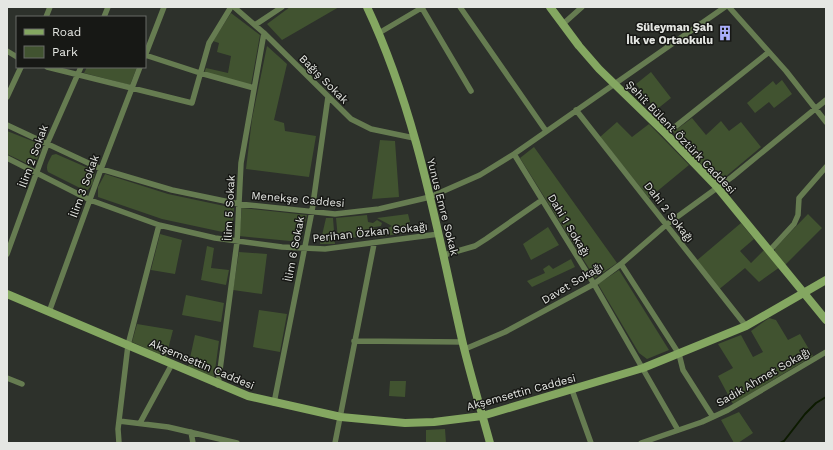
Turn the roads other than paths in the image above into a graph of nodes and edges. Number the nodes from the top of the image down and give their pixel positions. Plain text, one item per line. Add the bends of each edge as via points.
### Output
1 (164, 7) edge
2 (231, 7) edge
3 (234, 7) edge
4 (282, 7) edge
5 (367, 7) edge
6 (460, 7) edge
7 (550, 7) edge
8 (582, 7) edge
9 (725, 7) edge
10 (729, 7) edge
11 (422, 8) edge
12 (563, 24) junction
13 (255, 25) junction
14 (264, 33) junction
15 (379, 33) junction
16 (7, 51) edge
17 (146, 52) edge
18 (770, 52) junction
19 (146, 55) edge
20 (16, 56) edge
21 (22, 68) edge
22 (51, 68) edge
23 (81, 68) edge
24 (140, 68) edge
25 (200, 73) junction
26 (78, 75) junction
27 (615, 85) junction
28 (254, 88) junction
29 (132, 89) junction
30 (471, 91) dead end
31 (7, 97) edge
32 (328, 97) junction
33 (826, 100) edge
34 (817, 109) junction
35 (576, 110) junction
36 (826, 122) edge
37 (7, 125) edge
38 (546, 131) junction
39 (666, 134) junction
40 (414, 138) junction
41 (47, 144) junction
42 (514, 154) junction
43 (7, 158) edge
44 (826, 166) edge
45 (101, 169) junction
46 (37, 174) junction
47 (717, 187) junction
48 (430, 197) junction
49 (90, 200) junction
50 (542, 200) junction
51 (238, 204) junction
52 (312, 211) junction
53 (159, 225) junction
54 (666, 225) junction
55 (439, 234) junction
56 (238, 242) junction
57 (374, 244) junction
58 (304, 249) junction
59 (770, 250) junction
60 (7, 254) edge
61 (444, 255) junction
62 (621, 264) junction
63 (826, 280) edge
64 (594, 284) junction
65 (805, 293) junction
66 (7, 294) edge
67 (49, 312) junction
68 (826, 320) edge
69 (746, 326) junction
70 (354, 341) junction
71 (128, 345) junction
72 (464, 345) junction
73 (826, 352) edge
74 (679, 354) junction
75 (172, 364) junction
76 (643, 368) junction
77 (7, 378) edge
78 (22, 384) dead end
79 (218, 385) junction
80 (572, 390) junction
81 (274, 403) junction
82 (482, 416) junction
83 (340, 417) junction
84 (713, 417) junction
85 (118, 421) junction
86 (140, 423) junction
87 (678, 430) junction
88 (191, 432) junction
89 (119, 443) edge
90 (193, 443) edge
91 (237, 443) edge
92 (335, 443) edge
93 (490, 443) edge
94 (591, 443) edge
95 (641, 443) edge

1 - 17 street
2 - 25 street via 209,43
3 - 13 street, Bağış Sokak
4 - 13 street
5 - 15 street, Yunus Emre Sokak
6 - 38 street
7 - 12 street, Şehit Bülent Öztürk Caddesi
8 - 12 street
9 - 27 street, Menekşe Caddesi
10 - 18 street
11 - 15 street
11 - 30 street
12 - 27 street, Şehit Bülent Öztürk Caddesi via 587,56
13 - 14 street, Bağış Sokak
14 - 28 street, İlim 5 Sokak
14 - 32 street, Bağış Sokak
15 - 40 street, Yunus Emre Sokak
16 - 20 street
18 - 34 street
18 - 39 street
19 - 25 street
21 - 31 street
22 - 26 street
23 - 26 street, İlim 2 Sokak
24 - 29 street, İlim 3 Sokak
25 - 28 street
25 - 29 street via 192,103
26 - 29 street
26 - 41 street, İlim 2 Sokak
27 - 35 street, Menekşe Caddesi
27 - 39 street, Şehit Bülent Öztürk Caddesi
28 - 51 street, İlim 5 Sokak via 241,163
29 - 45 street, İlim 3 Sokak
32 - 40 street, Bağış Sokak via 361,126
32 - 52 street, İlim 6 Sokak
33 - 34 street, Davet Sokağı
34 - 36 street
34 - 47 street, Davet Sokağı via 732,178
35 - 38 street, Menekşe Caddesi
35 - 54 street, Dahi 2 Sokağı
37 - 41 street, Menekşe Caddesi
38 - 42 street, Menekşe Caddesi
39 - 47 street, Şehit Bülent Öztürk Caddesi
40 - 48 street, Yunus Emre Sokak
41 - 45 street, Menekşe Caddesi
41 - 46 street, İlim 2 Sokak
42 - 48 street, Menekşe Caddesi via 475,177
42 - 50 street, Dahi 1 Sokağı
43 - 46 street, Perihan Özkan Sokağı
44 - 59 street via 799,198 798,215 794,224
45 - 49 street, İlim 3 Sokak
45 - 51 street, Menekşe Caddesi via 172,190
46 - 49 street, Perihan Özkan Sokağı
46 - 60 street, İlim 2 Sokak
47 - 54 street, Davet Sokağı
47 - 59 street, Şehit Bülent Öztürk Caddesi
48 - 52 street, Menekşe Caddesi via 360,212 334,214
48 - 55 street, Yunus Emre Sokak
49 - 53 street, Perihan Özkan Sokağı
49 - 67 street, İlim 3 Sokak
50 - 61 street via 486,239 469,248
50 - 64 street, Dahi 1 Sokağı
51 - 52 street, Menekşe Caddesi
51 - 56 street, İlim 5 Sokak
52 - 58 street, İlim 6 Sokak
53 - 56 street, Perihan Özkan Sokağı
53 - 71 street
54 - 62 street, Davet Sokağı
54 - 69 street, Dahi 2 Sokağı
55 - 57 street, Perihan Özkan Sokağı
55 - 61 street, Yunus Emre Sokak
56 - 58 street, Perihan Özkan Sokağı
56 - 79 street, İlim 5 Sokak
57 - 58 street, Perihan Özkan Sokağı
57 - 70 street
58 - 81 street, İlim 6 Sokak
59 - 65 street, Şehit Bülent Öztürk Caddesi
61 - 72 street, Yunus Emre Sokak
62 - 64 street, Davet Sokağı
62 - 74 street
63 - 65 street, Akşemsettin Caddesi
64 - 72 street, Davet Sokağı via 505,332
64 - 76 street, Dahi 1 Sokağı
65 - 68 street, Şehit Bülent Öztürk Caddesi
65 - 69 street, Akşemsettin Caddesi
66 - 67 street, Akşemsettin Caddesi
67 - 71 street, Akşemsettin Caddesi
69 - 74 street, Akşemsettin Caddesi
70 - 72 street
70 - 83 street
71 - 75 street, Akşemsettin Caddesi
71 - 85 street
72 - 82 street, Yunus Emre Sokak
73 - 84 street, Sadık Ahmet Sokağı
74 - 76 street, Akşemsettin Caddesi
74 - 84 street via 683,370
75 - 79 street, Akşemsettin Caddesi
75 - 86 street
76 - 80 street, Akşemsettin Caddesi
76 - 87 street, Dahi 1 Sokağı
77 - 78 street
79 - 81 street, Akşemsettin Caddesi
80 - 82 street, Akşemsettin Caddesi
80 - 94 street
81 - 83 street, Akşemsettin Caddesi
82 - 83 street, Akşemsettin Caddesi via 405,423
82 - 93 street, Yunus Emre Sokak
83 - 92 street
84 - 87 street, Sadık Ahmet Sokağı
85 - 86 street
85 - 89 street
86 - 88 street
87 - 95 street, Sadık Ahmet Sokağı
88 - 90 street
88 - 91 street

